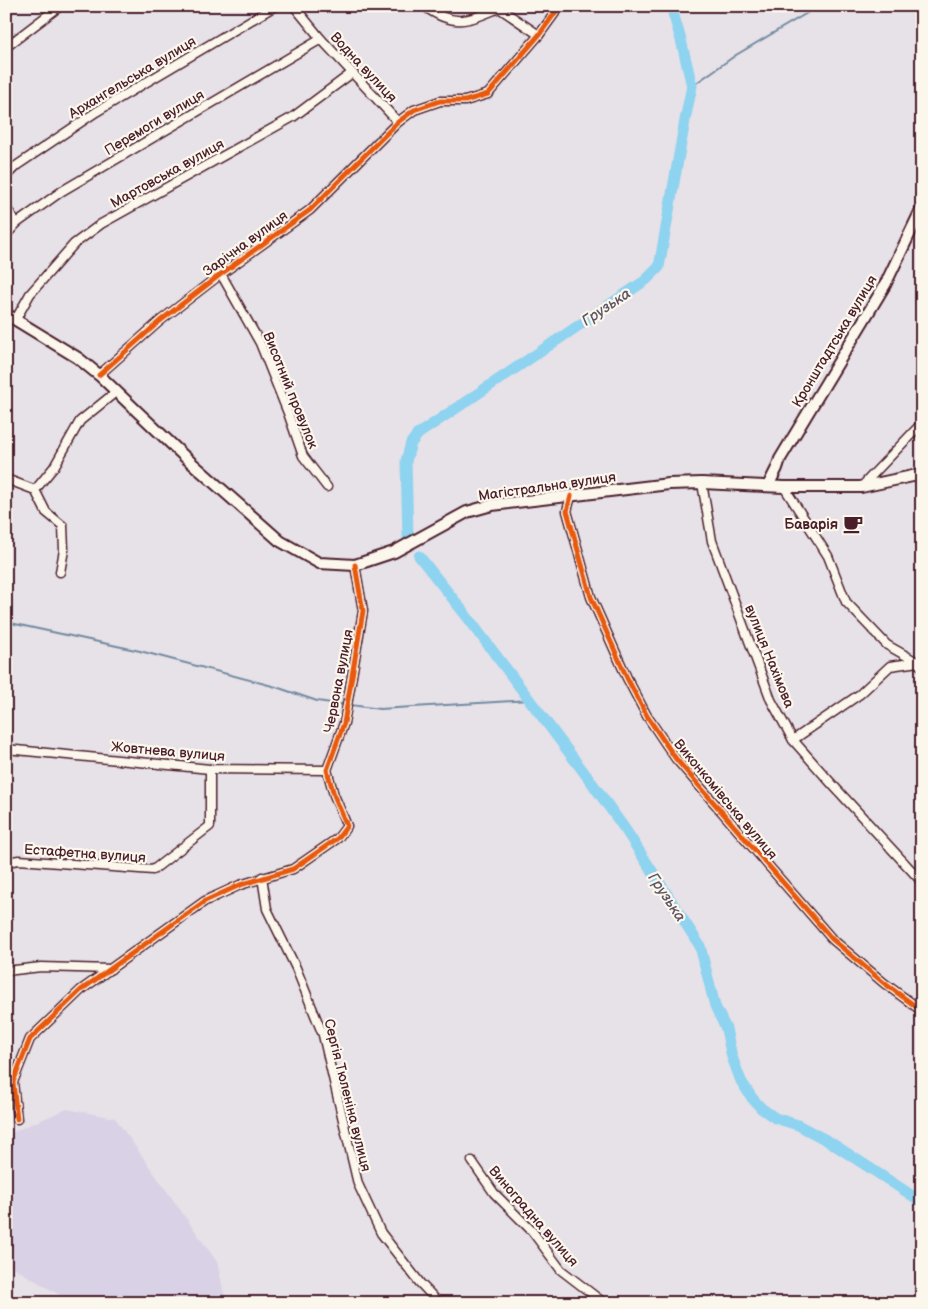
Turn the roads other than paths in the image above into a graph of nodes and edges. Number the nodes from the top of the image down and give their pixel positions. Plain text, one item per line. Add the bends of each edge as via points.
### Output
1 (60, 6) edge
2 (275, 6) edge
3 (294, 6) edge
4 (424, 6) edge
5 (560, 6) edge
6 (539, 35) junction
7 (321, 39) junction
8 (6, 47) edge
9 (352, 73) junction
10 (398, 122) junction
11 (6, 176) edge
12 (6, 208) edge
13 (922, 208) edge
14 (17, 223) junction
15 (6, 235) edge
16 (221, 274) junction
17 (6, 314) edge
18 (16, 320) junction
19 (99, 374) junction
20 (117, 391) junction
21 (922, 423) edge
22 (777, 468) junction
23 (922, 474) edge
24 (6, 479) edge
25 (702, 483) junction
26 (768, 486) junction
27 (327, 487) dead end
28 (784, 487) junction
29 (861, 487) junction
30 (34, 490) junction
31 (571, 496) junction
32 (355, 566) junction
33 (60, 572) dead end
34 (920, 663) edge
35 (793, 740) junction
36 (6, 749) edge
37 (210, 769) junction
38 (327, 770) junction
39 (6, 862) edge
40 (262, 877) junction
41 (922, 882) edge
42 (111, 969) junction
43 (6, 971) edge
44 (922, 1011) edge
45 (10, 1082) edge
46 (17, 1119) dead end
47 (472, 1161) dead end
48 (439, 1303) edge
49 (604, 1303) edge

1 - 8 street
2 - 11 street, Архангельська вулиця via 96,112
3 - 7 street, Водна вулиця
4 - 6 street via 445,18 462,21 499,8
5 - 6 street, Водна вулиця
6 - 10 street, Водна вулиця via 488,94 464,101 440,101 414,110
7 - 9 street, Водна вулиця
7 - 14 street, Перемоги вулиця via 62,191
9 - 10 street, Водна вулиця
9 - 18 street, Мартовська вулиця via 293,117 100,224 74,244 30,294
10 - 16 street, Зарічна вулиця via 310,210
12 - 14 street
13 - 22 main road, Кронштадтська вулиця via 885,285 787,446
14 - 15 street, Перемоги вулиця
16 - 19 street, Зарічна вулиця
16 - 27 street, Висотний провулок via 260,342 303,456
17 - 18 main road, Магістральна вулиця
18 - 19 main road, Магістральна вулиця
19 - 20 main road, Магістральна вулиця
20 - 30 street via 80,421 54,467
20 - 32 main road, Магістральна вулиця via 185,457 280,541 319,563
21 - 29 street
22 - 26 main road, Кронштадтська вулиця
22 - 28 main road
23 - 29 main road, Магістральна вулиця
24 - 30 street
25 - 26 main road, Магістральна вулиця
25 - 31 main road, Магістральна вулиця via 661,484
25 - 35 street, вулиця Нахімова via 712,540 771,700
26 - 28 main road, Магістральна вулиця
28 - 29 main road, Магістральна вулиця
28 - 34 street via 828,556 846,602 886,645
30 - 33 street via 46,512 63,526 64,550
31 - 32 main road, Магістральна вулиця via 492,505 467,512 394,552
31 - 44 street, Виконкомівська вулиця via 568,512 591,597 627,678 647,716 676,759 832,939
32 - 38 street, Червона вулиця via 363,611 344,723
34 - 35 street via 890,666 860,694
35 - 41 street, вулиця Нахімова
36 - 37 street, Жовтнева вулиця
37 - 38 street, Жовтнева вулиця
37 - 39 street, Естафетна вулиця via 210,826 153,870 19,860
38 - 40 street via 347,826 338,838 293,869
40 - 42 street via 205,901
40 - 48 street, Сергія Тюленіна вулиця via 268,909 323,1035 358,1184 381,1232
42 - 43 street via 41,967
42 - 45 street via 81,990 30,1040
45 - 46 street
47 - 49 street, Виноградна вулиця via 494,1193 532,1231 561,1270

